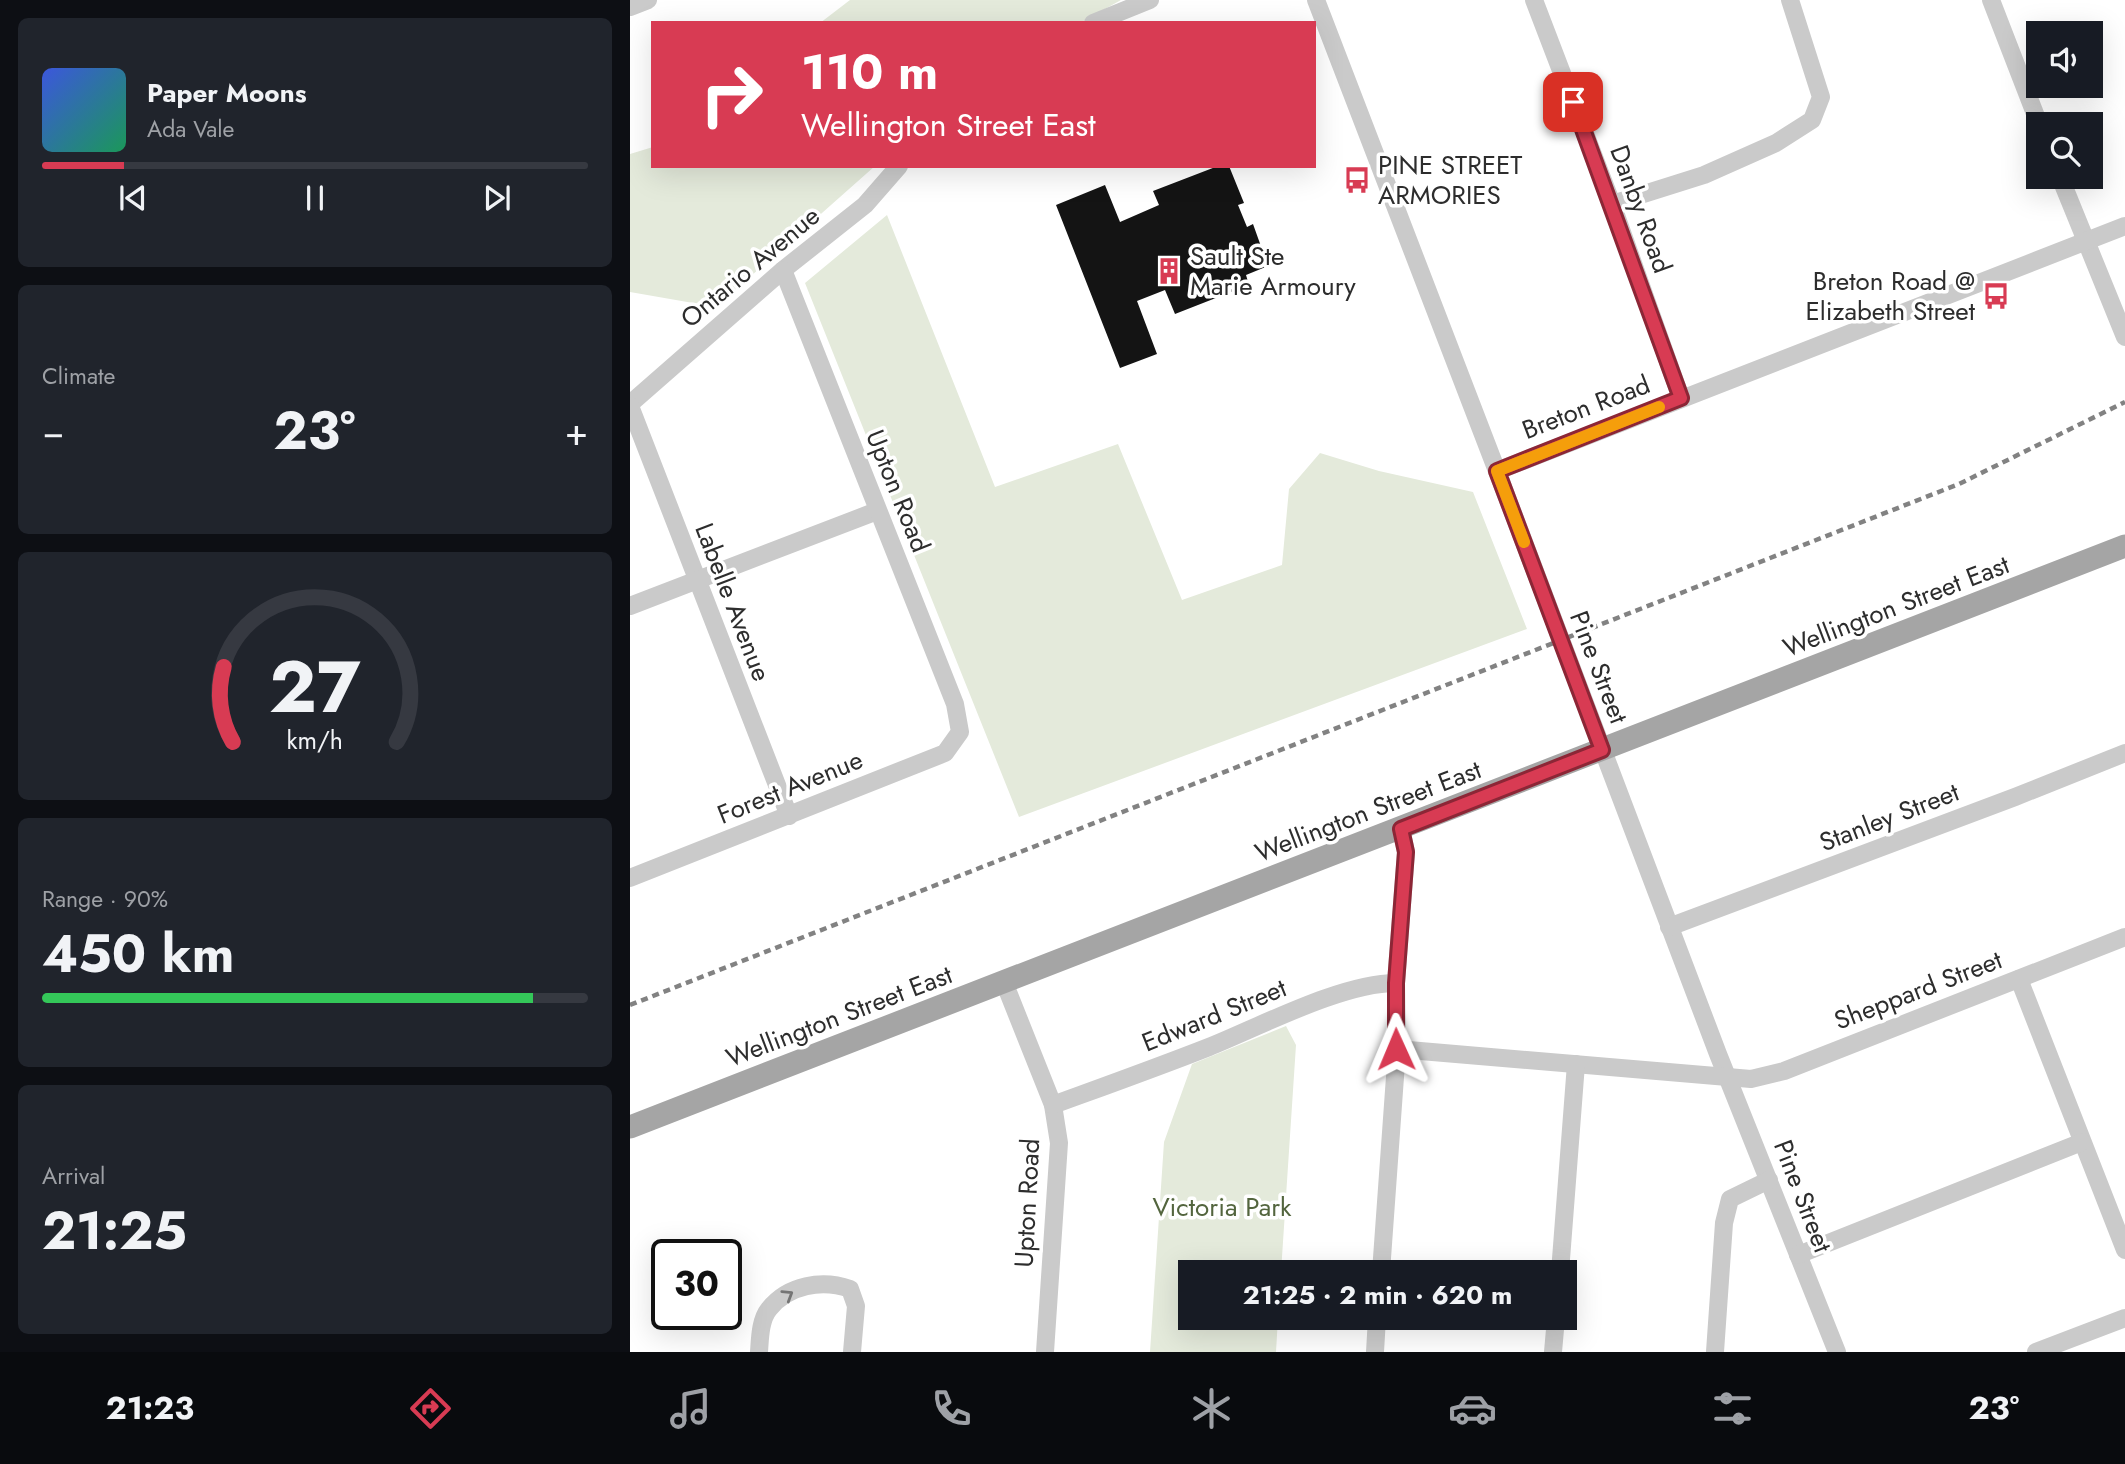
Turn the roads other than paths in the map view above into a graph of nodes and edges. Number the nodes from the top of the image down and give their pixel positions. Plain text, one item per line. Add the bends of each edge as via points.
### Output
1 (648, 0) edge
2 (1150, 0) edge
3 (1316, 0) edge
4 (1534, 0) edge
5 (1790, 0) edge
6 (1992, 0) edge
7 (630, 7) edge
8 (1098, 21) edge
9 (2034, 112) edge
10 (897, 168) edge
11 (2064, 189) edge
12 (1612, 204) junction
13 (2125, 226) edge
14 (2085, 244) junction
15 (783, 270) junction
16 (2125, 337) edge
17 (1681, 398) junction
18 (630, 405) edge
19 (1497, 471) junction
20 (877, 510) junction
21 (2125, 546) edge
22 (696, 579) junction
23 (630, 606) edge
24 (960, 732) joint
25 (1602, 750) junction
26 (2125, 753) edge
27 (789, 816) junction
28 (1401, 829) junction
29 (630, 878) edge
30 (1670, 926) junction
31 (2125, 937) edge
32 (2019, 979) junction
33 (1004, 982) junction
34 (1396, 983) junction
35 (1396, 1049) junction
36 (1576, 1063) junction
37 (1728, 1078) junction
38 (1054, 1105) junction
39 (630, 1127) edge
40 (2082, 1142) junction
41 (1769, 1180) junction
42 (2125, 1250) edge
43 (1798, 1255) junction
44 (1382, 1260) edge
45 (1561, 1260) edge
46 (2125, 1318) edge
47 (1376, 1330) edge
48 (1555, 1330) edge
49 (759, 1352) edge
50 (852, 1352) edge
51 (1045, 1352) edge
52 (1375, 1352) edge
53 (1553, 1352) edge
54 (1715, 1352) edge
55 (1837, 1352) edge
56 (2036, 1352) edge

1 - 7 street
2 - 8 street
3 - 19 street, Pine Street
4 - 12 street, Danby Road
5 - 12 street via 1821,97 1812,120 1776,143 1704,175
6 - 9 street
10 - 15 street, Ontario Avenue via 865,205
11 - 14 street
12 - 17 street, Danby Road
13 - 14 street, Breton Road
14 - 16 street
14 - 17 street, Breton Road
15 - 18 street, Ontario Avenue
15 - 20 street, Upton Road
17 - 19 street, Breton Road
18 - 22 street, Labelle Avenue
19 - 25 street, Pine Street
20 - 22 street
20 - 24 street, Upton Road via 955,704
21 - 25 main road, Wellington Street East
22 - 23 street
22 - 27 street, Labelle Avenue
24 - 27 street, Forest Avenue via 946,752
25 - 28 main road, Wellington Street East
25 - 30 street, Pine Street
26 - 30 street, Stanley Street
27 - 29 street, Forest Avenue
28 - 33 main road, Wellington Street East
28 - 34 street via 1406,852
30 - 37 street, Pine Street
31 - 32 street, Sheppard Street
32 - 37 street, Sheppard Street via 1784,1071 1751,1079
32 - 40 street
33 - 38 street, Upton Road
33 - 39 main road, Wellington Street East
34 - 35 street
34 - 38 street, Edward Street via 1376,983 1315,1003
35 - 36 street, Sheppard Street
35 - 44 street
36 - 37 street, Sheppard Street
36 - 45 street
37 - 41 street, Pine Street
38 - 51 street, Upton Road via 1059,1143
40 - 42 street
40 - 43 street
41 - 43 street, Pine Street
41 - 54 street via 1730,1199 1724,1223
43 - 55 street, Pine Street
46 - 56 street
47 - 52 street
48 - 53 street
49 -> 50 street via 768,1311 788,1293 835,1283 850,1289 856,1306

